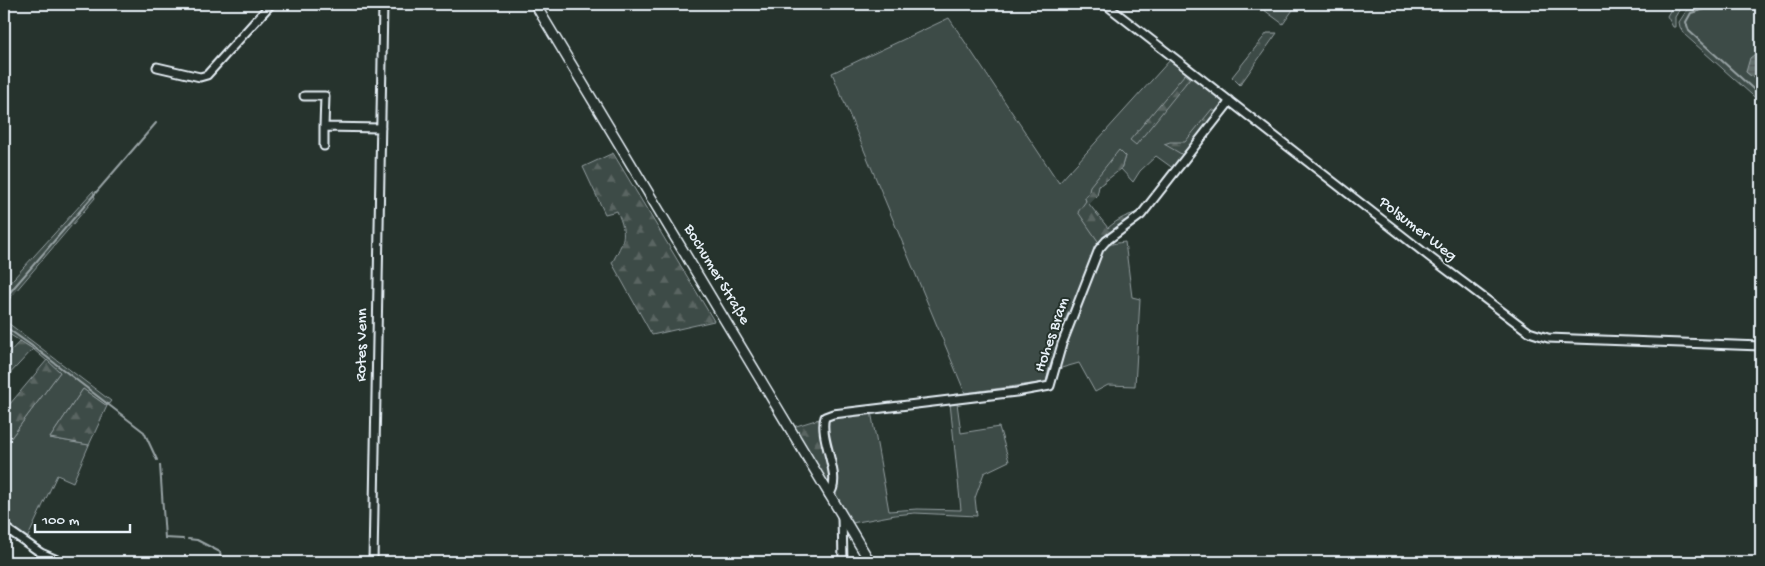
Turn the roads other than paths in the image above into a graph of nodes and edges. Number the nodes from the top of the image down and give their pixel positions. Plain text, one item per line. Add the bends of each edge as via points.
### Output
1 (270, 4) edge
2 (383, 4) edge
3 (535, 4) edge
4 (1105, 4) edge
5 (157, 67) dead end
6 (304, 96) dead end
7 (1229, 100) junction
8 (324, 127) junction
9 (381, 128) junction
10 (324, 146) dead end
11 (1761, 346) edge
12 (829, 494) junction
13 (842, 516) junction
14 (4, 527) edge
15 (44, 559) edge
16 (62, 562) edge
17 (373, 562) edge
18 (843, 562) edge
19 (870, 562) edge

1 - 5 street via 207,75 200,77
2 - 9 street, Rotes Venn
3 - 12 main road, Bochumer Straße
4 - 7 street, Polsumer Weg
6 - 8 street via 325,96
7 - 11 street, Polsumer Weg via 1528,332 1548,338
7 - 12 street, Hohes Bram via 1141,215 1106,240 1099,249 1062,344 1050,386 825,417 822,426 833,477
8 - 9 street
8 - 10 street
9 - 17 street, Rotes Venn
12 - 13 main road, Bochumer Straße
13 - 18 street
13 - 19 main road, Bochumer Straße
14 - 15 street
15 - 16 street

